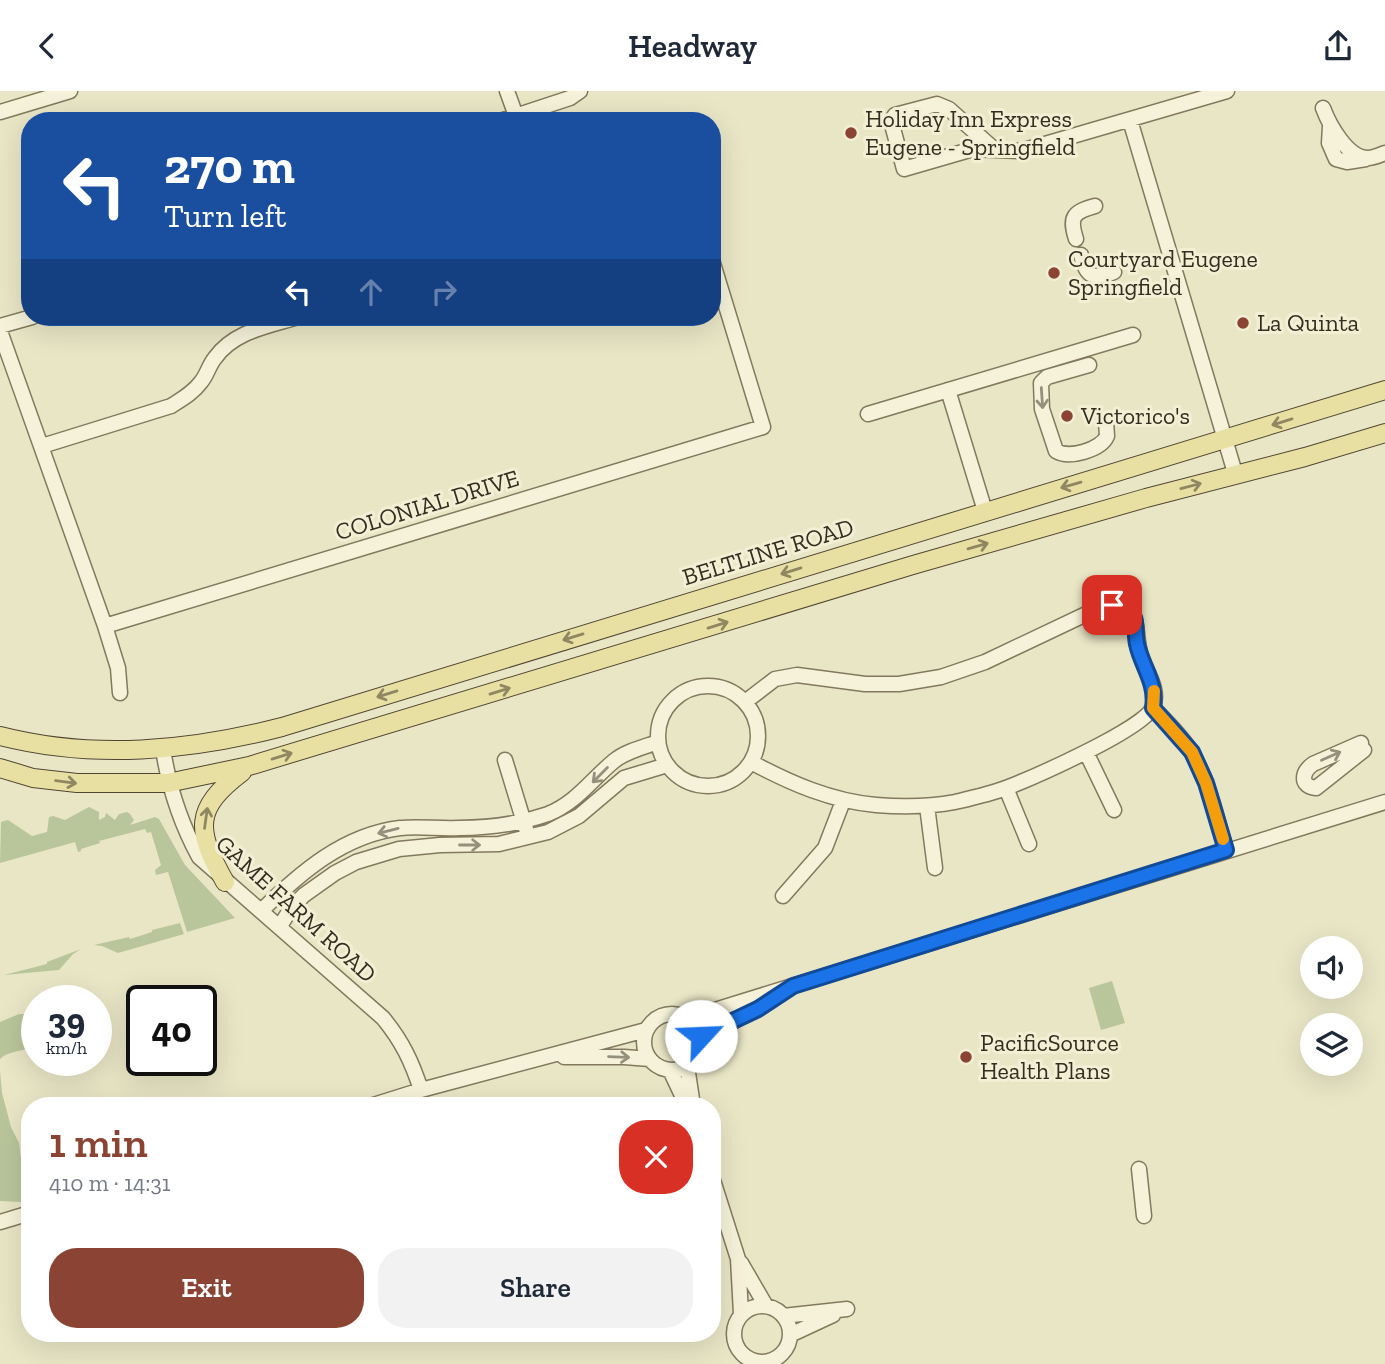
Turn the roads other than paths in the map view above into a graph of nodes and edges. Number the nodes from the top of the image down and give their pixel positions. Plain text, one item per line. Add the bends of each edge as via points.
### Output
1 (70, 91) edge
2 (507, 91) edge
3 (580, 91) edge
4 (1227, 91) edge
5 (1323, 108) dead end
6 (0, 112) edge
7 (515, 112) edge
8 (528, 112) edge
9 (1130, 120) junction
10 (995, 150) junction
11 (1385, 153) edge
12 (1095, 206) dead end
13 (1076, 239) dead end
14 (1081, 255) dead end
15 (1114, 272) dead end
16 (721, 289) edge
17 (21, 321) edge
18 (268, 326) edge
19 (0, 329) edge
20 (1133, 335) dead end
21 (1089, 365) dead end
22 (948, 390) junction
23 (1385, 390) edge
24 (868, 414) dead end
25 (1106, 422) dead end
26 (1385, 433) edge
27 (1224, 440) junction
28 (42, 446) junction
29 (1235, 473) junction
30 (985, 510) junction
31 (105, 626) junction
32 (120, 693) dead end
33 (746, 702) junction
34 (1153, 708) junction
35 (0, 736) edge
36 (658, 742) junction
37 (163, 750) junction
38 (1086, 751) junction
39 (505, 760) dead end
40 (751, 762) junction
41 (667, 765) junction
42 (250, 766) junction
43 (0, 768) edge
44 (168, 783) junction
45 (1006, 788) junction
46 (843, 801) junction
47 (1385, 802) edge
48 (927, 806) junction
49 (1114, 810) dead end
50 (524, 820) junction
51 (528, 837) junction
52 (1029, 844) dead end
53 (1226, 850) junction
54 (936, 868) dead end
55 (225, 882) junction
56 (783, 896) dead end
57 (261, 911) junction
58 (280, 926) junction
59 (793, 986) junction
60 (689, 1018) junction
61 (646, 1030) junction
62 (701, 1036) junction
63 (538, 1058) junction
64 (650, 1059) junction
65 (687, 1066) junction
66 (670, 1070) junction
67 (421, 1090) junction
68 (399, 1097) edge
69 (683, 1097) edge
70 (692, 1097) edge
71 (1139, 1169) dead end
72 (721, 1205) edge
73 (21, 1216) edge
74 (1144, 1216) dead end
75 (0, 1222) edge
76 (738, 1259) junction
77 (766, 1306) junction
78 (741, 1314) junction
79 (783, 1316) junction
80 (790, 1335) junction
81 (779, 1360) edge
82 (761, 1363) edge

1 - 6 street
2 - 7 street
3 - 8 street
4 - 9 street
5 - 11 street via 1330,126 1354,154 1369,158
9 - 10 street via 1021,151
9 - 27 street
10 - 10 street via 973,149 904,169 891,121 895,115 937,104 949,109
12 - 13 street via 1074,217
14 - 15 street via 1092,275
16 - 31 street, COLONIAL DRIVE via 763,427
17 - 19 street
18 - 28 street via 231,342 215,357 202,382 171,406
19 - 28 street
20 - 22 street
21 -> 25 street via 1047,377 1041,383 1042,409 1056,451 1068,455 1100,445 1107,436
22 - 24 street
22 - 30 street
23 -> 27 main road, BELTLINE ROAD
26 - 29 main road
27 - 29 street
27 -> 30 main road, BELTLINE ROAD
28 - 31 street
42 -> 29 main road via 913,565
30 -> 37 main road, BELTLINE ROAD via 282,727 234,740
31 - 32 street via 118,668
33 - 34 street via 775,679 797,675 865,684 941,677 985,662 1101,607 1120,605 1131,611 1136,622 1136,641 1155,694
33 - 36 street via 718,687 687,691 664,712
33 - 40 street via 758,731
34 - 38 street via 1132,727
34 - 53 street via 1192,752
35 - 37 main road, BELTLINE ROAD via 52,747
36 - 41 street
36 -> 50 street via 616,759 566,805
37 - 44 street, GAME FARM ROAD
38 - 45 street
38 - 49 street
39 - 50 street
40 - 41 street via 740,775 710,786 679,777
40 - 46 street
41 - 51 street via 624,778 579,816
42 - 44 main road
55 -> 42 main road via 209,854 206,808 220,788
43 -> 44 main road via 33,778 77,783
44 - 55 street, GAME FARM ROAD via 182,826 199,857
45 - 48 street
45 - 52 street
46 - 48 street
46 - 56 street via 825,848
47 - 53 street
48 - 54 street
50 - 51 street
50 -> 57 street via 501,826 401,828 365,837 307,868
58 -> 51 street via 304,895 356,862 399,849 499,844
53 - 59 street
55 - 57 street, GAME FARM ROAD
57 - 58 street, GAME FARM ROAD
58 - 67 street, GAME FARM ROAD via 390,1026 412,1060
59 - 60 street
59 - 62 street
60 - 61 street via 665,1014
60 - 62 street
61 - 63 street
61 - 64 street via 645,1050
62 - 65 street via 699,1053
63 -> 64 street
63 - 67 street
64 - 66 street
65 - 66 street
65 - 70 street
66 - 69 street
67 - 68 street
71 - 74 street
72 - 76 street
73 - 75 street
76 - 77 street
76 - 78 street
77 - 78 street
77 - 79 street
78 - 82 street via 734,1328 735,1345 745,1357
79 - 80 street
79 - 80 street via 847,1309
80 - 81 street
81 - 82 street

